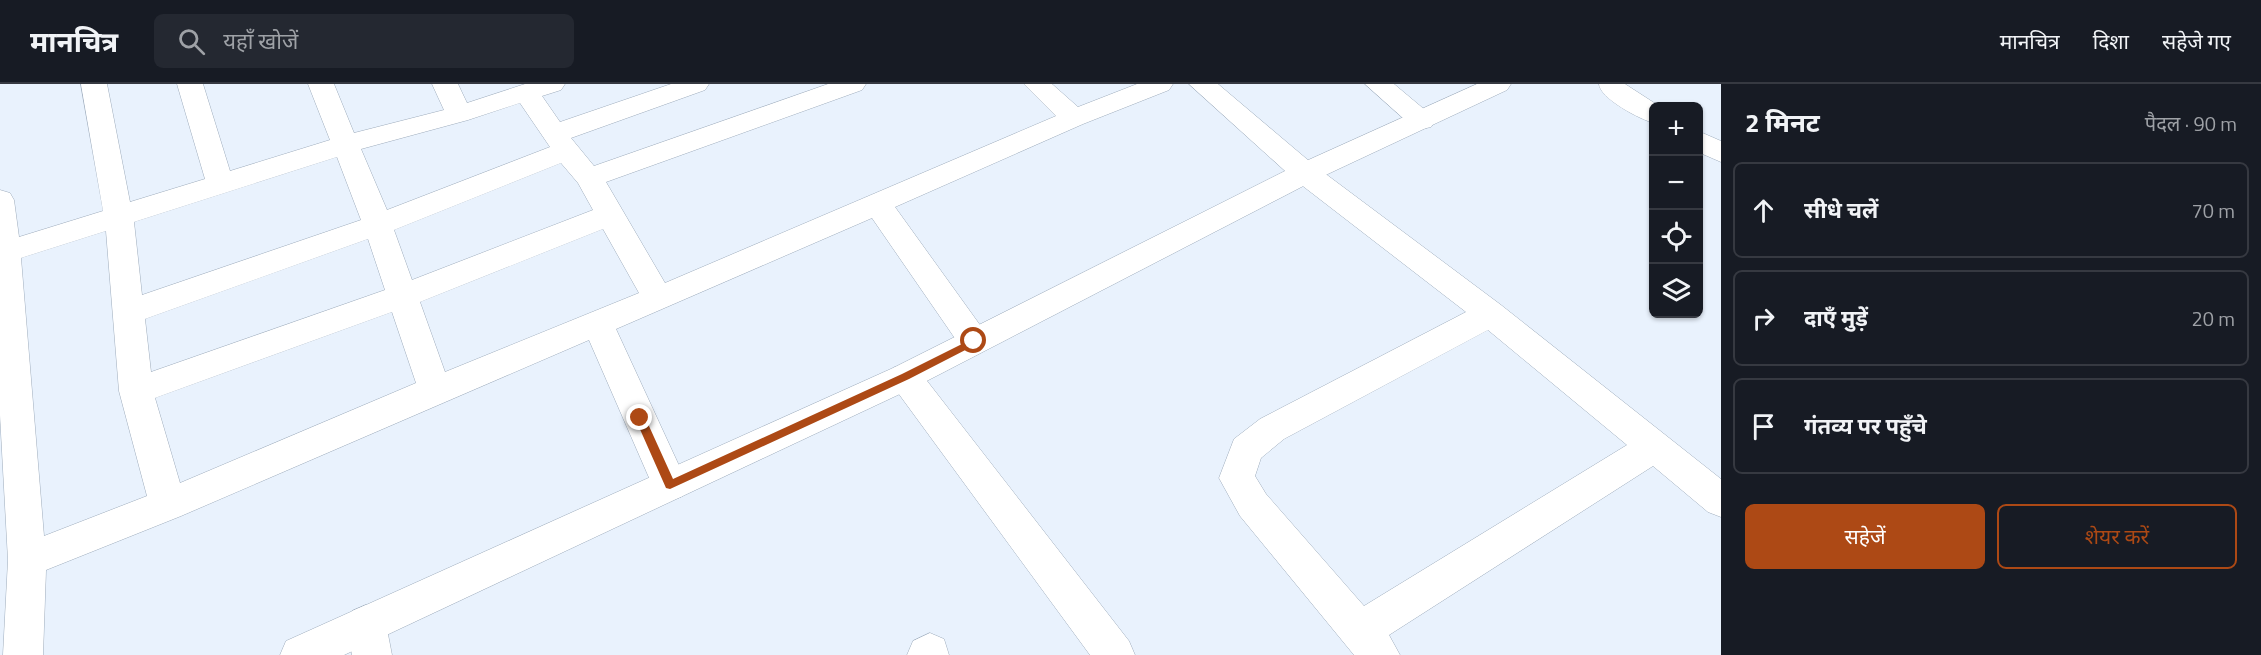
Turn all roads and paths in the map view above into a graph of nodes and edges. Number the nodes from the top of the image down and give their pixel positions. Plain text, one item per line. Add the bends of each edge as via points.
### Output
1 (94, 84) edge
2 (190, 84) edge
3 (321, 84) edge
4 (445, 84) edge
5 (696, 84) edge
6 (853, 84) edge
7 (1036, 84) edge
8 (1160, 84) edge
9 (1240, 84) edge
10 (1378, 84) edge
11 (1498, 84) edge
12 (1612, 84) edge
13 (539, 88) edge
14 (1209, 90) edge
15 (1649, 113) edge
16 (459, 114) junction
17 (1074, 117) junction
18 (1422, 121) junction
19 (560, 143) junction
20 (1703, 143) edge
21 (344, 145) junction
22 (1721, 153) edge
23 (1305, 173) junction
24 (589, 178) junction
25 (220, 184) junction
26 (0, 200) edge
27 (877, 203) junction
28 (610, 215) junction
29 (118, 218) junction
30 (378, 225) junction
31 (6, 252) junction
32 (403, 296) junction
33 (658, 299) junction
34 (127, 313) junction
35 (1490, 314) junction
36 (598, 323) junction
37 (974, 341) junction
38 (905, 376) junction
39 (435, 390) junction
40 (136, 391) junction
41 (1654, 447) junction
42 (670, 485) junction
43 (1721, 501) edge
44 (168, 505) junction
45 (27, 560) junction
46 (369, 640) edge
47 (1370, 643) edge
48 (23, 655) edge
49 (300, 655) edge
50 (1115, 655) edge

1 - 29 street
2 - 25 street
3 - 21 street
4 - 16 street
5 - 19 street
6 - 24 street
7 - 17 street
8 - 17 street
9 - 14 street
10 - 18 street
11 - 18 street
12 - 15 street via 1612,89 1626,100
13 - 16 street
13 - 19 street
14 - 23 street
16 - 21 street
17 - 27 street
18 - 23 street
19 - 24 street
19 - 30 street
20 - 22 street
21 - 25 street
21 - 30 street
23 - 35 street
23 - 37 street
24 - 28 street
25 - 29 street
26 - 31 street
27 - 33 street
27 - 37 street
28 - 32 street
28 - 33 street
29 - 31 street
29 - 34 street
30 - 32 street
30 - 34 street
31 - 45 street
32 - 39 street
32 - 40 street
33 - 36 street
34 - 40 street
35 - 41 street
35 - 47 street via 1272,429 1246,450 1237,478 1253,505
36 - 39 street
36 - 42 street
37 - 38 street
38 - 42 street
38 - 50 street
39 - 44 street
40 - 44 street
41 - 43 street
41 - 47 street
42 - 46 street
44 - 45 street
45 - 48 street
46 - 49 street

